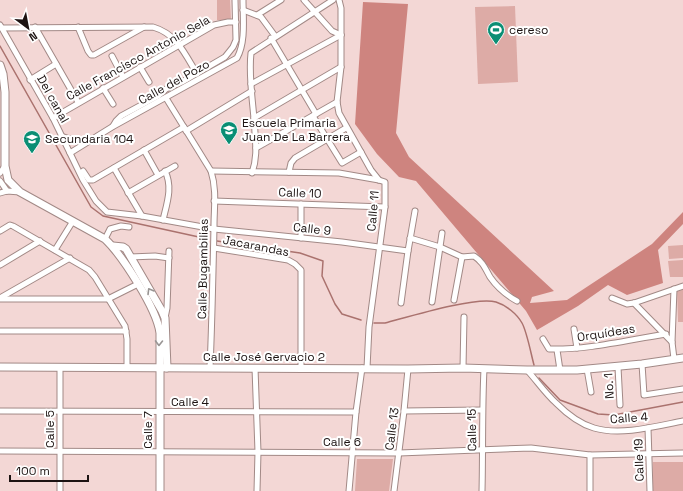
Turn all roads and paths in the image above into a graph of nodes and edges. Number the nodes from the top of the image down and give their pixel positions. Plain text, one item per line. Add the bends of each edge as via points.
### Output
1 (235, 0) edge
2 (243, 0) edge
3 (282, 0) edge
4 (304, 0) edge
5 (333, 0) edge
6 (339, 0) edge
7 (243, 10) junction
8 (314, 12) junction
9 (257, 15) junction
10 (236, 22) junction
11 (1, 27) edge
12 (35, 27) junction
13 (78, 27) junction
14 (145, 27) junction
15 (341, 35) junction
16 (273, 37) junction
17 (180, 45) junction
18 (112, 56) dead end
19 (56, 64) junction
20 (287, 64) junction
21 (0, 65) edge
22 (140, 67) junction
23 (341, 67) junction
24 (197, 74) junction
25 (123, 77) junction
26 (30, 80) junction
27 (149, 82) dead end
28 (251, 84) junction
29 (103, 88) junction
30 (302, 89) junction
31 (252, 91) junction
32 (166, 98) junction
33 (78, 102) junction
34 (337, 102) junction
35 (113, 104) dead end
36 (314, 115) junction
37 (53, 118) junction
38 (254, 118) junction
39 (3, 122) edge
40 (112, 127) junction
41 (346, 128) junction
42 (185, 129) junction
43 (61, 136) junction
44 (327, 140) junction
45 (88, 141) junction
46 (256, 148) junction
47 (144, 150) junction
48 (361, 152) junction
49 (70, 153) junction
50 (5, 166) junction
51 (175, 166) dead end
52 (114, 168) junction
53 (83, 171) dead end
54 (165, 171) junction
55 (211, 171) junction
56 (288, 172) junction
57 (0, 173) edge
58 (252, 173) junction
59 (158, 175) junction
60 (379, 180) junction
61 (0, 181) edge
62 (7, 192) junction
63 (20, 192) junction
64 (0, 193) edge
65 (128, 193) junction
66 (214, 201) junction
67 (301, 204) junction
68 (385, 207) junction
69 (415, 212) dead end
70 (142, 216) junction
71 (163, 220) junction
72 (73, 221) junction
73 (129, 227) dead end
74 (214, 229) junction
75 (0, 230) edge
76 (442, 233) dead end
77 (301, 238) junction
78 (410, 238) junction
79 (105, 239) junction
80 (40, 241) junction
81 (113, 246) junction
82 (379, 247) junction
83 (440, 247) junction
84 (214, 248) junction
85 (56, 250) junction
86 (169, 251) dead end
87 (408, 251) junction
88 (130, 257) junction
89 (462, 257) junction
90 (70, 258) junction
91 (169, 258) junction
92 (0, 265) edge
93 (138, 284) junction
94 (683, 286) edge
95 (674, 289) junction
96 (612, 298) dead end
97 (0, 299) edge
98 (108, 300) junction
99 (454, 300) dead end
100 (516, 301) dead end
101 (432, 302) dead end
102 (634, 303) junction
103 (401, 304) dead end
104 (464, 317) dead end
105 (164, 318) junction
106 (574, 329) dead end
107 (0, 331) edge
108 (126, 331) junction
109 (666, 334) junction
110 (543, 339) dead end
111 (672, 342) junction
112 (577, 348) junction
113 (557, 350) junction
114 (683, 358) edge
115 (674, 359) junction
116 (642, 364) junction
117 (0, 367) edge
118 (60, 367) junction
119 (618, 367) junction
120 (127, 368) junction
121 (159, 368) junction
122 (167, 368) junction
123 (210, 368) junction
124 (255, 368) junction
125 (301, 368) junction
126 (364, 368) junction
127 (463, 368) junction
128 (408, 369) junction
129 (484, 369) junction
130 (588, 369) junction
131 (527, 370) junction
132 (560, 370) junction
133 (683, 389) edge
134 (591, 392) dead end
135 (620, 405) dead end
136 (482, 410) junction
137 (0, 411) edge
138 (60, 411) junction
139 (404, 411) junction
140 (159, 412) junction
141 (257, 412) junction
142 (356, 412) junction
143 (683, 421) edge
144 (648, 428) junction
145 (483, 450) junction
146 (0, 451) edge
147 (60, 451) junction
148 (160, 452) junction
149 (258, 452) junction
150 (352, 452) junction
151 (399, 453) junction
152 (683, 453) edge
153 (650, 454) junction
154 (590, 455) junction
155 (60, 491) edge
156 (160, 491) edge
157 (257, 491) edge
158 (349, 491) edge
159 (394, 491) edge
160 (482, 491) edge
161 (590, 491) edge
162 (650, 491) edge

1 - 10 street
2 - 7 street, Calle del Pozo
3 - 9 street
4 - 8 street
5 - 8 street
6 - 15 street
7 - 9 street
7 - 32 street, Calle del Pozo via 242,43 237,58
8 - 15 street via 332,30
8 - 16 street
9 - 16 street via 264,20
10 - 17 street, Calle Francisco Antonio Sela via 214,26
10 - 24 street via 236,40 233,47 225,57
11 - 12 street
11 - 26 street, Del canal
12 - 13 street
12 - 19 street
13 - 14 street
13 - 14 street via 88,51 94,55
14 - 17 street via 161,30
15 - 20 street
15 - 23 street
16 - 20 street
16 - 28 street via 251,53
17 - 22 street, Calle Francisco Antonio Sela
17 - 24 street
18 - 25 street
19 - 26 street
19 - 33 street
20 - 28 street
20 - 30 street
21 - 39 street via 5,92
22 - 25 street, Calle Francisco Antonio Sela
22 - 27 street
23 - 30 street
23 - 34 street
24 - 40 street via 121,116
25 - 29 street, Calle Francisco Antonio Sela
26 - 37 street, Del canal
28 - 31 street
29 - 33 street, Calle Francisco Antonio Sela
29 - 35 street
30 - 36 street
30 - 38 street
31 - 38 street
31 - 42 street
32 - 40 street, Calle del Pozo
32 - 42 street
33 - 37 street, Calle Francisco Antonio Sela
34 - 36 street
34 - 41 street via 338,113
36 - 44 street
36 - 46 street
37 - 43 street, Del canal
38 - 46 street
39 - 50 street
40 - 45 street, Calle del Pozo
41 - 44 street
41 - 48 street
42 - 47 street
42 - 55 street
43 - 45 street
43 - 49 street, Del canal
44 - 48 street via 342,163
44 - 56 street via 295,158
45 - 49 street, Calle del Pozo
46 - 58 street
47 - 52 street
47 - 59 street
48 - 60 street
49 - 70 street, Del canal via 93,196 107,212
50 - 57 street
50 - 63 street via 8,180
51 - 54 street
52 - 53 street via 90,181
52 - 65 street
54 - 59 street
54 - 71 street via 170,185
55 - 58 street, Calle 11
55 - 66 street, Calle Bugambilias via 215,190
56 - 58 street, Calle 11
56 - 60 street, Calle 11 via 339,173
59 - 65 street
60 - 68 street, Calle 11 via 385,182
61 - 62 street
62 - 63 street
62 - 64 street
63 - 72 street
65 - 70 street
66 - 67 street, Calle 10
66 - 74 street, Calle Bugambilias
67 - 68 street, Calle 10
67 - 77 street
68 - 82 street, Calle 11
69 - 78 street
70 - 71 street, Del canal
71 - 74 street, Del canal
72 - 79 street
72 - 85 street
73 - 79 street via 110,229
74 - 77 street, Calle 9
74 - 84 street, Calle Bugambilias
75 - 80 street via 10,225
76 - 83 street
77 - 82 street, Calle 9
78 - 83 street
78 - 87 street
79 - 81 street
80 - 85 street
80 - 92 street
81 - 88 street via 123,247
81 - 93 street, Calle 7
82 - 87 street, Calle 9
82 - 126 street, Calle 11
83 - 89 street
83 - 101 street
84 - 123 street, Calle Bugambilias
84 - 125 street, Jacarandas via 288,260 301,270
85 - 90 street
86 - 91 street
87 - 103 street
88 - 91 street
105 -> 88 street via 162,310
89 - 99 street
89 - 100 street via 474,256 479,260 504,294
90 - 97 street
90 - 98 street via 89,270
91 - 105 street via 167,308
93 - 98 street
93 -> 121 street, Calle 7 via 159,326
94 - 95 street
95 - 102 street
95 - 111 street
96 - 102 street via 627,304
97 - 98 street
98 - 108 street
102 - 109 street, Orquídeas
104 - 127 street
105 - 122 street
106 - 112 street
107 - 108 street
108 - 120 street
109 - 111 street, Orquídeas
109 - 112 street, Orquídeas
110 - 113 street, Orquídeas via 549,349
111 - 115 street
112 - 113 street, Orquídeas
113 - 132 street
114 - 115 street, Calle José Gervacio 2
115 - 116 street, Calle José Gervacio 2
116 - 119 street, Calle José Gervacio 2
116 - 133 street via 644,395
117 - 118 street, Calle José Gervacio 2
118 - 120 street, Calle José Gervacio 2
118 - 138 street, Calle 5
119 - 130 street, Calle José Gervacio 2
119 - 135 street, No. 1
120 - 121 street, Calle José Gervacio 2
121 - 122 street, Calle José Gervacio 2
121 - 140 street, Calle 7
122 - 123 street, Calle José Gervacio 2
123 - 124 street, Calle José Gervacio 2
124 - 125 street, Calle José Gervacio 2
124 - 141 street
125 - 126 street, Calle José Gervacio 2
126 - 128 street, Calle José Gervacio 2
126 - 142 street, Calle 11
127 - 128 street, Calle José Gervacio 2
127 - 129 street, Calle José Gervacio 2
128 - 139 street, Calle 13
129 - 131 street, Calle José Gervacio 2
129 - 136 street, Calle 15
130 - 132 street, Calle José Gervacio 2
130 - 134 street
131 - 132 street, Calle José Gervacio 2
131 - 144 street, Calle 4 via 555,402 581,422 610,431
136 - 139 street
136 - 145 street, Calle 15
137 - 138 street, Calle 4
138 - 140 street, Calle 4
138 - 147 street, Calle 5
139 - 151 street, Calle 13
140 - 141 street, Calle 4
140 - 148 street, Calle 7
141 - 142 street, Calle 4
141 - 149 street
142 - 150 street, Calle 11
143 - 144 street, Calle 4
144 - 153 street, Calle 19
145 - 151 street, Calle 6
145 - 154 street, Calle 6 via 531,448
145 - 160 street, Calle 15
146 - 147 street, Calle 6
147 - 148 street, Calle 6
147 - 155 street, Calle 5
148 - 149 street, Calle 6
148 - 156 street, Calle 7
149 - 150 street, Calle 6
149 - 157 street
150 - 151 street, Calle 6
150 - 158 street, Calle 11
151 - 159 street, Calle 13
152 - 153 street, Calle 6
153 - 154 street, Calle 6
153 - 162 street, Calle 19
154 - 161 street

